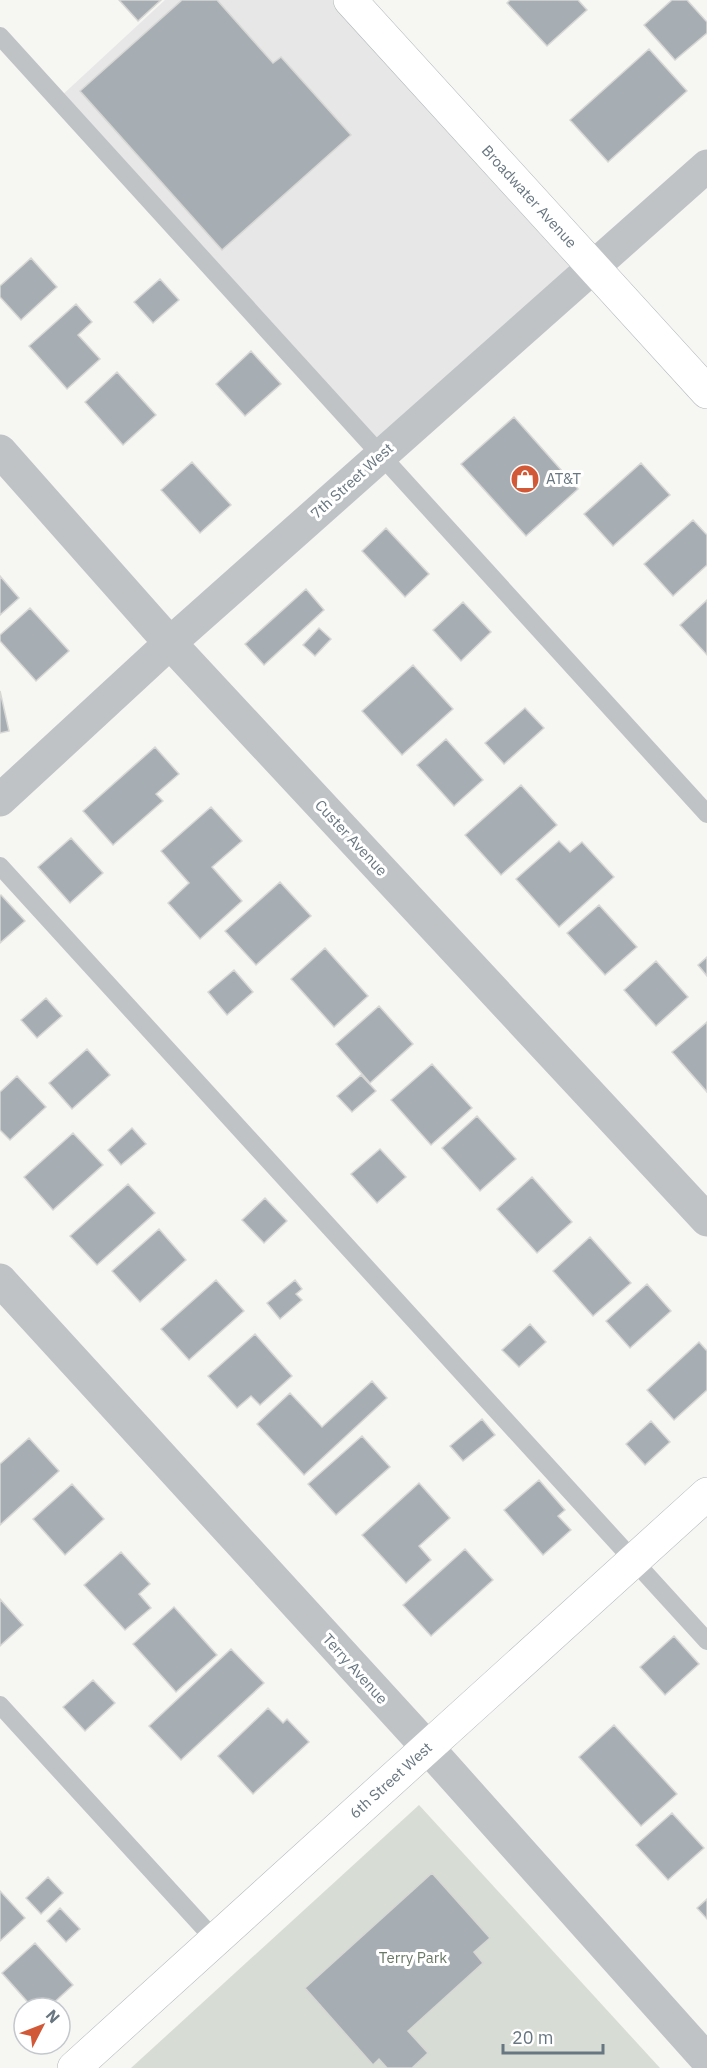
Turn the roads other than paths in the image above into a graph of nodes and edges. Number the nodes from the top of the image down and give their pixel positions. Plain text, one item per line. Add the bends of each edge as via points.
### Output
1 (350, 0) edge
2 (0, 36) edge
3 (707, 166) edge
4 (593, 267) junction
5 (707, 392) edge
6 (0, 451) edge
7 (381, 456) junction
8 (170, 643) junction
9 (0, 800) edge
10 (707, 814) edge
11 (0, 866) edge
12 (707, 1220) edge
13 (0, 1280) edge
14 (707, 1494) edge
15 (634, 1562) junction
16 (707, 1641) edge
17 (0, 1705) edge
18 (428, 1748) junction
19 (215, 1940) junction
20 (707, 2060) edge
21 (74, 2068) edge

1 - 4 street, Broadwater Avenue
2 - 7 lane
3 - 4 street, 7th Street West
4 - 5 street, Broadwater Avenue
4 - 7 street, 7th Street West
6 - 8 street, Custer Avenue
7 - 8 street, 7th Street West
7 - 10 lane
8 - 9 street, 7th Street West
8 - 12 street, Custer Avenue
11 - 15 lane
13 - 18 street, Terry Avenue
14 - 15 street, 6th Street West
15 - 16 lane
15 - 18 street, 6th Street West
17 - 19 lane
18 - 19 street, 6th Street West
18 - 20 street, Terry Avenue
19 - 21 street, 6th Street West

